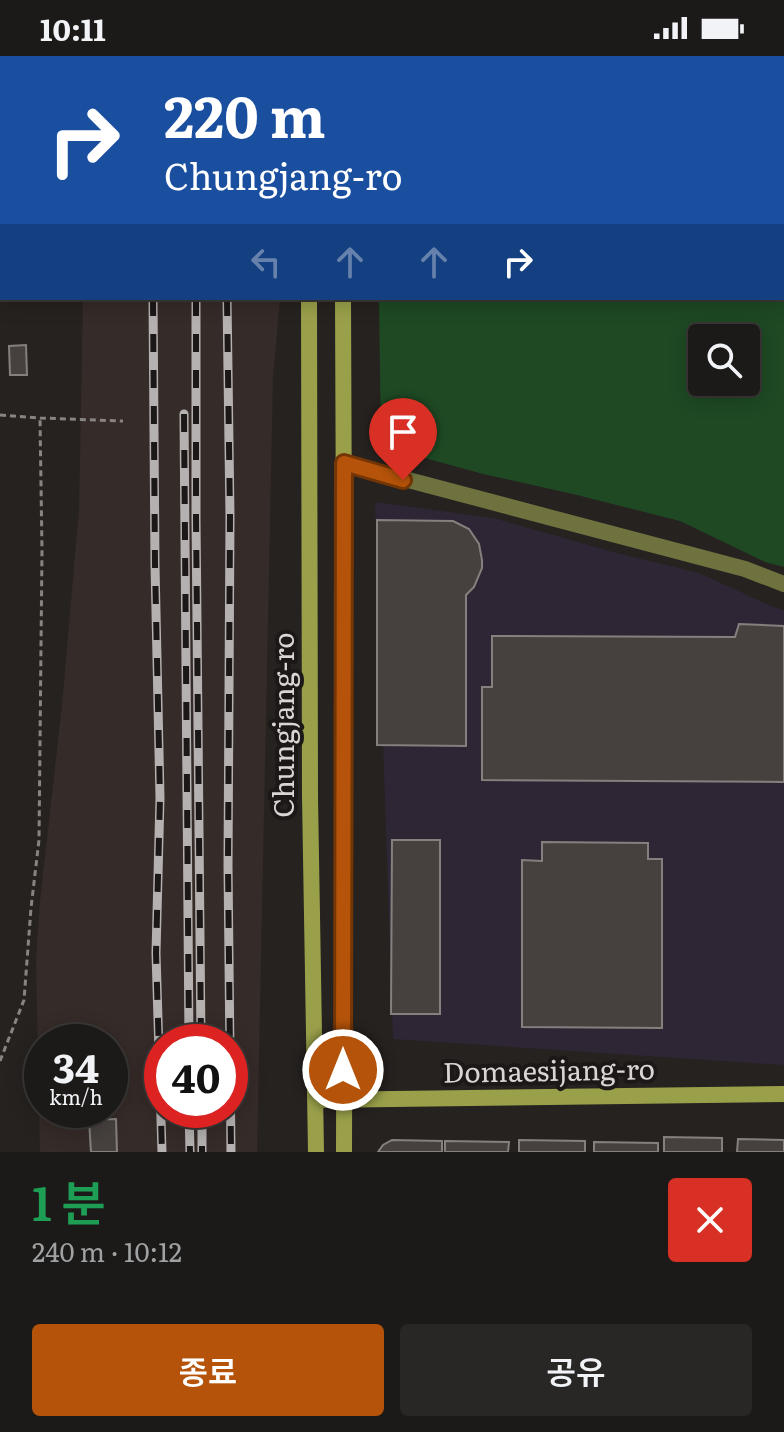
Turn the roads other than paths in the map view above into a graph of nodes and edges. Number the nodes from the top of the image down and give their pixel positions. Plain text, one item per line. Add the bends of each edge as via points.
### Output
1 (309, 300) edge
2 (343, 300) edge
3 (344, 463) junction
4 (784, 584) edge
5 (784, 1094) edge
6 (315, 1100) junction
7 (343, 1101) junction
8 (316, 1152) edge
9 (344, 1152) edge

1 - 6 street, Chungjang-ro
2 - 3 street
3 - 4 street via 745,569
3 - 7 street
5 - 7 street, Domaesijang-ro
6 - 7 street, Domaesijang-ro
6 - 8 street, Chungjang-ro
7 - 9 street

